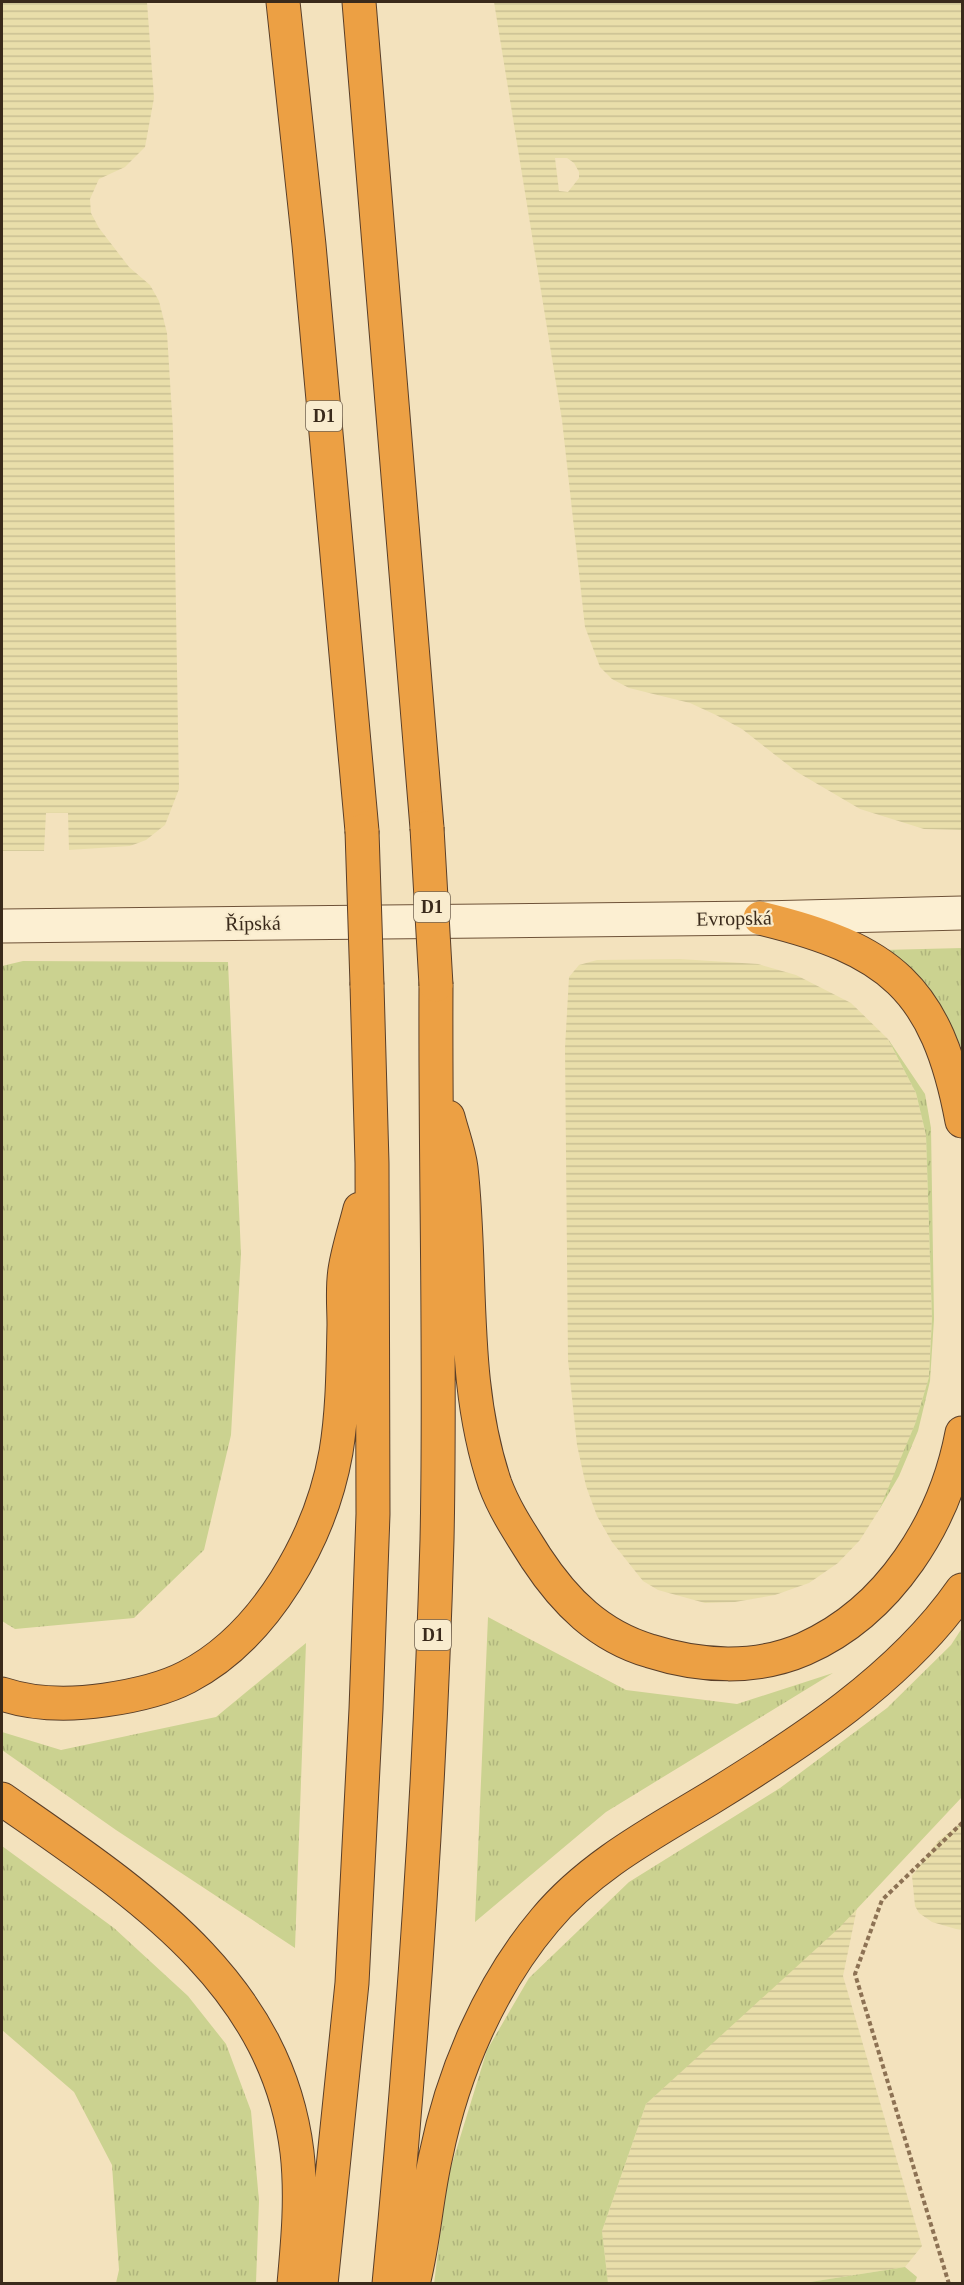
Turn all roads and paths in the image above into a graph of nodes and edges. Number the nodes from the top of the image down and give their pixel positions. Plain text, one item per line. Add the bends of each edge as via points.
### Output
1 (283, 2) edge
2 (359, 2) edge
3 (963, 913) edge
4 (760, 918) junction
5 (505, 919) joint
6 (2, 926) edge
7 (435, 1072) junction
8 (963, 1121) edge
9 (372, 1164) junction
10 (963, 1433) edge
11 (963, 1590) edge
12 (2, 1694) edge
13 (2, 1799) edge
14 (963, 1823) edge
15 (294, 2283) edge
16 (321, 2283) edge
17 (389, 2283) edge
18 (413, 2283) edge
19 (949, 2283) edge

1 - 9 highway, D1, bridge via 362,831
2 - 7 highway, D1, bridge via 427,828 436,985
3 - 4 street, Evropská
4 - 5 street, Evropská
4 - 8 highway via 832,939 895,976 933,1023 952,1071
5 - 6 street, Řípská
7 - 10 highway via 460,1166 469,1357 476,1411 492,1475 511,1519 543,1568 582,1614 606,1633 665,1656 730,1664 779,1657 822,1641 864,1611 904,1568 944,1492
7 - 17 highway, D1 via 437,1538 431,1708 405,2108
9 - 12 highway via 344,1271 343,1371 335,1454 306,1544 268,1606 219,1655 189,1676 157,1690 85,1703 47,1704
9 - 16 highway, D1 via 373,1514 366,1709 352,1983
11 - 18 highway via 919,1641 849,1704 744,1778 620,1853 544,1921 492,2000 456,2084 435,2157 424,2240
13 - 15 highway via 142,1900 199,1953 239,2001 274,2067 292,2125 300,2192
14 - 19 path via 882,1900 855,1974

